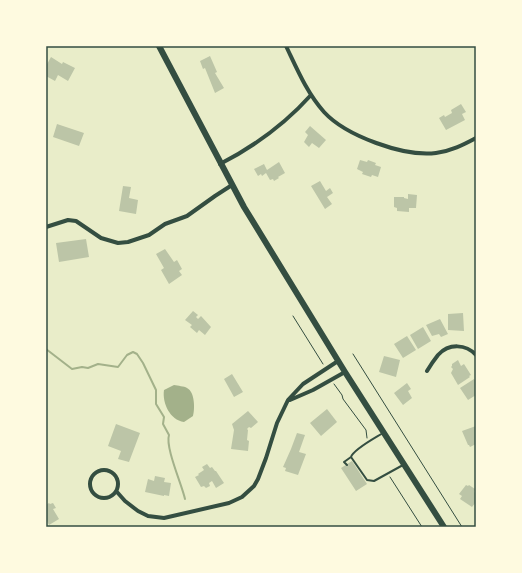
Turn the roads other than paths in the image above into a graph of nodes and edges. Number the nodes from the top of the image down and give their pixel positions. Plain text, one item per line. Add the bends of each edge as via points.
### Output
1 (159, 46) edge
2 (286, 46) edge
3 (311, 95) junction
4 (476, 138) edge
5 (220, 164) junction
6 (232, 185) junction
7 (46, 227) edge
8 (476, 355) edge
9 (338, 361) junction
10 (427, 371) dead end
11 (345, 372) junction
12 (288, 400) junction
13 (384, 433) junction
14 (351, 457) junction
15 (346, 465) dead end
16 (404, 465) junction
17 (117, 492) junction
18 (444, 527) edge

1 - 5 main road
2 - 3 street
3 - 4 street via 324,112 340,126 401,151 428,154 444,152
3 - 5 street via 269,135
5 - 6 main road
6 - 7 street via 187,216 165,224 149,235 128,242 101,238 76,221 68,220
6 - 9 main road
8 - 10 street via 467,348 452,347 440,353
9 - 11 main road
9 - 12 street via 303,384
11 - 12 street via 313,390
11 - 13 main road
12 - 17 street via 277,423 258,479 242,497 229,503 164,518 148,516 125,501
13 - 14 lane via 358,449
13 - 16 main road
14 - 15 lane via 344,462
14 - 16 lane via 367,480 374,481
16 - 18 main road
17 - 17 street via 107,499 98,497 90,486 92,477 99,471 113,473 118,481

